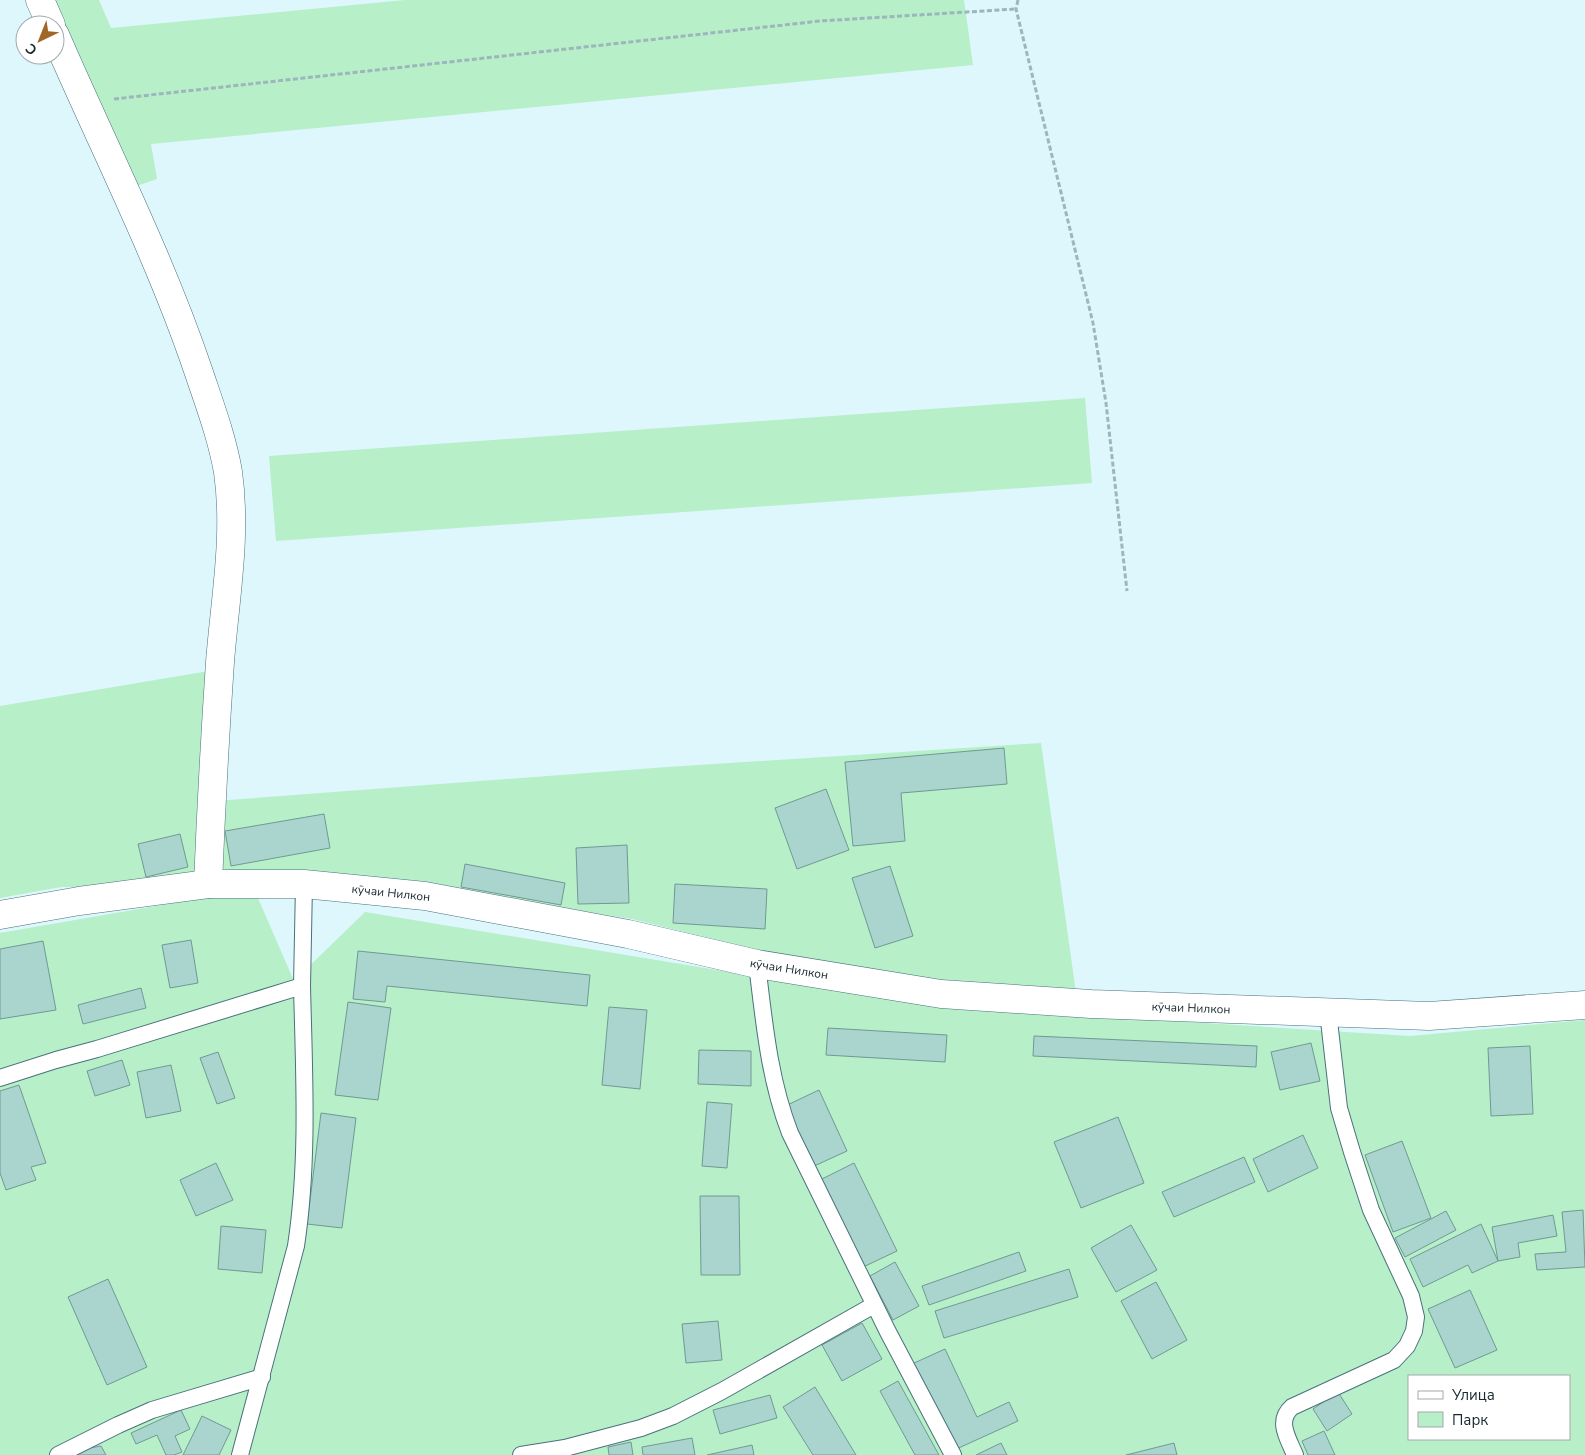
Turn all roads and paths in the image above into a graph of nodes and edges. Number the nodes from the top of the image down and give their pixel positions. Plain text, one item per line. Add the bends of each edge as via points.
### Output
1 (40, 0) edge
2 (1018, 0) edge
3 (1016, 9) junction
4 (47, 15) edge
5 (65, 58) edge
6 (84, 102) junction
7 (1127, 591) dead end
8 (208, 884) junction
9 (304, 884) junction
10 (0, 915) edge
11 (757, 964) junction
12 (302, 986) junction
13 (1585, 1005) edge
14 (1328, 1012) junction
15 (0, 1078) edge
16 (874, 1305) junction
17 (262, 1377) junction
18 (58, 1455) edge
19 (240, 1455) edge
20 (521, 1455) edge
21 (953, 1455) edge
22 (1295, 1455) edge

1 - 4 street
2 - 3 path
3 - 6 path via 820,21
3 - 7 path via 1093,323 1106,403
5 - 6 street
6 - 8 street via 184,329 228,472 231,533
8 - 9 street, кӯчаи Нилкон
8 - 10 street, кӯчаи Нилкон
9 - 11 street, кӯчаи Нилкон via 425,896 628,934
9 - 12 lane
11 - 14 street, кӯчаи Нилкон via 941,994 1101,1004
11 - 16 lane via 772,1071 782,1113
12 - 15 lane
12 - 17 lane via 305,1107 300,1222
13 - 14 street, кӯчаи Нилкон via 1429,1016
14 - 22 lane via 1339,1108 1371,1210 1411,1296 1416,1317 1407,1346 1394,1360 1287,1411 1284,1426
16 - 20 lane via 673,1416 593,1441
16 - 21 lane
17 - 18 lane via 152,1410
17 - 19 lane

